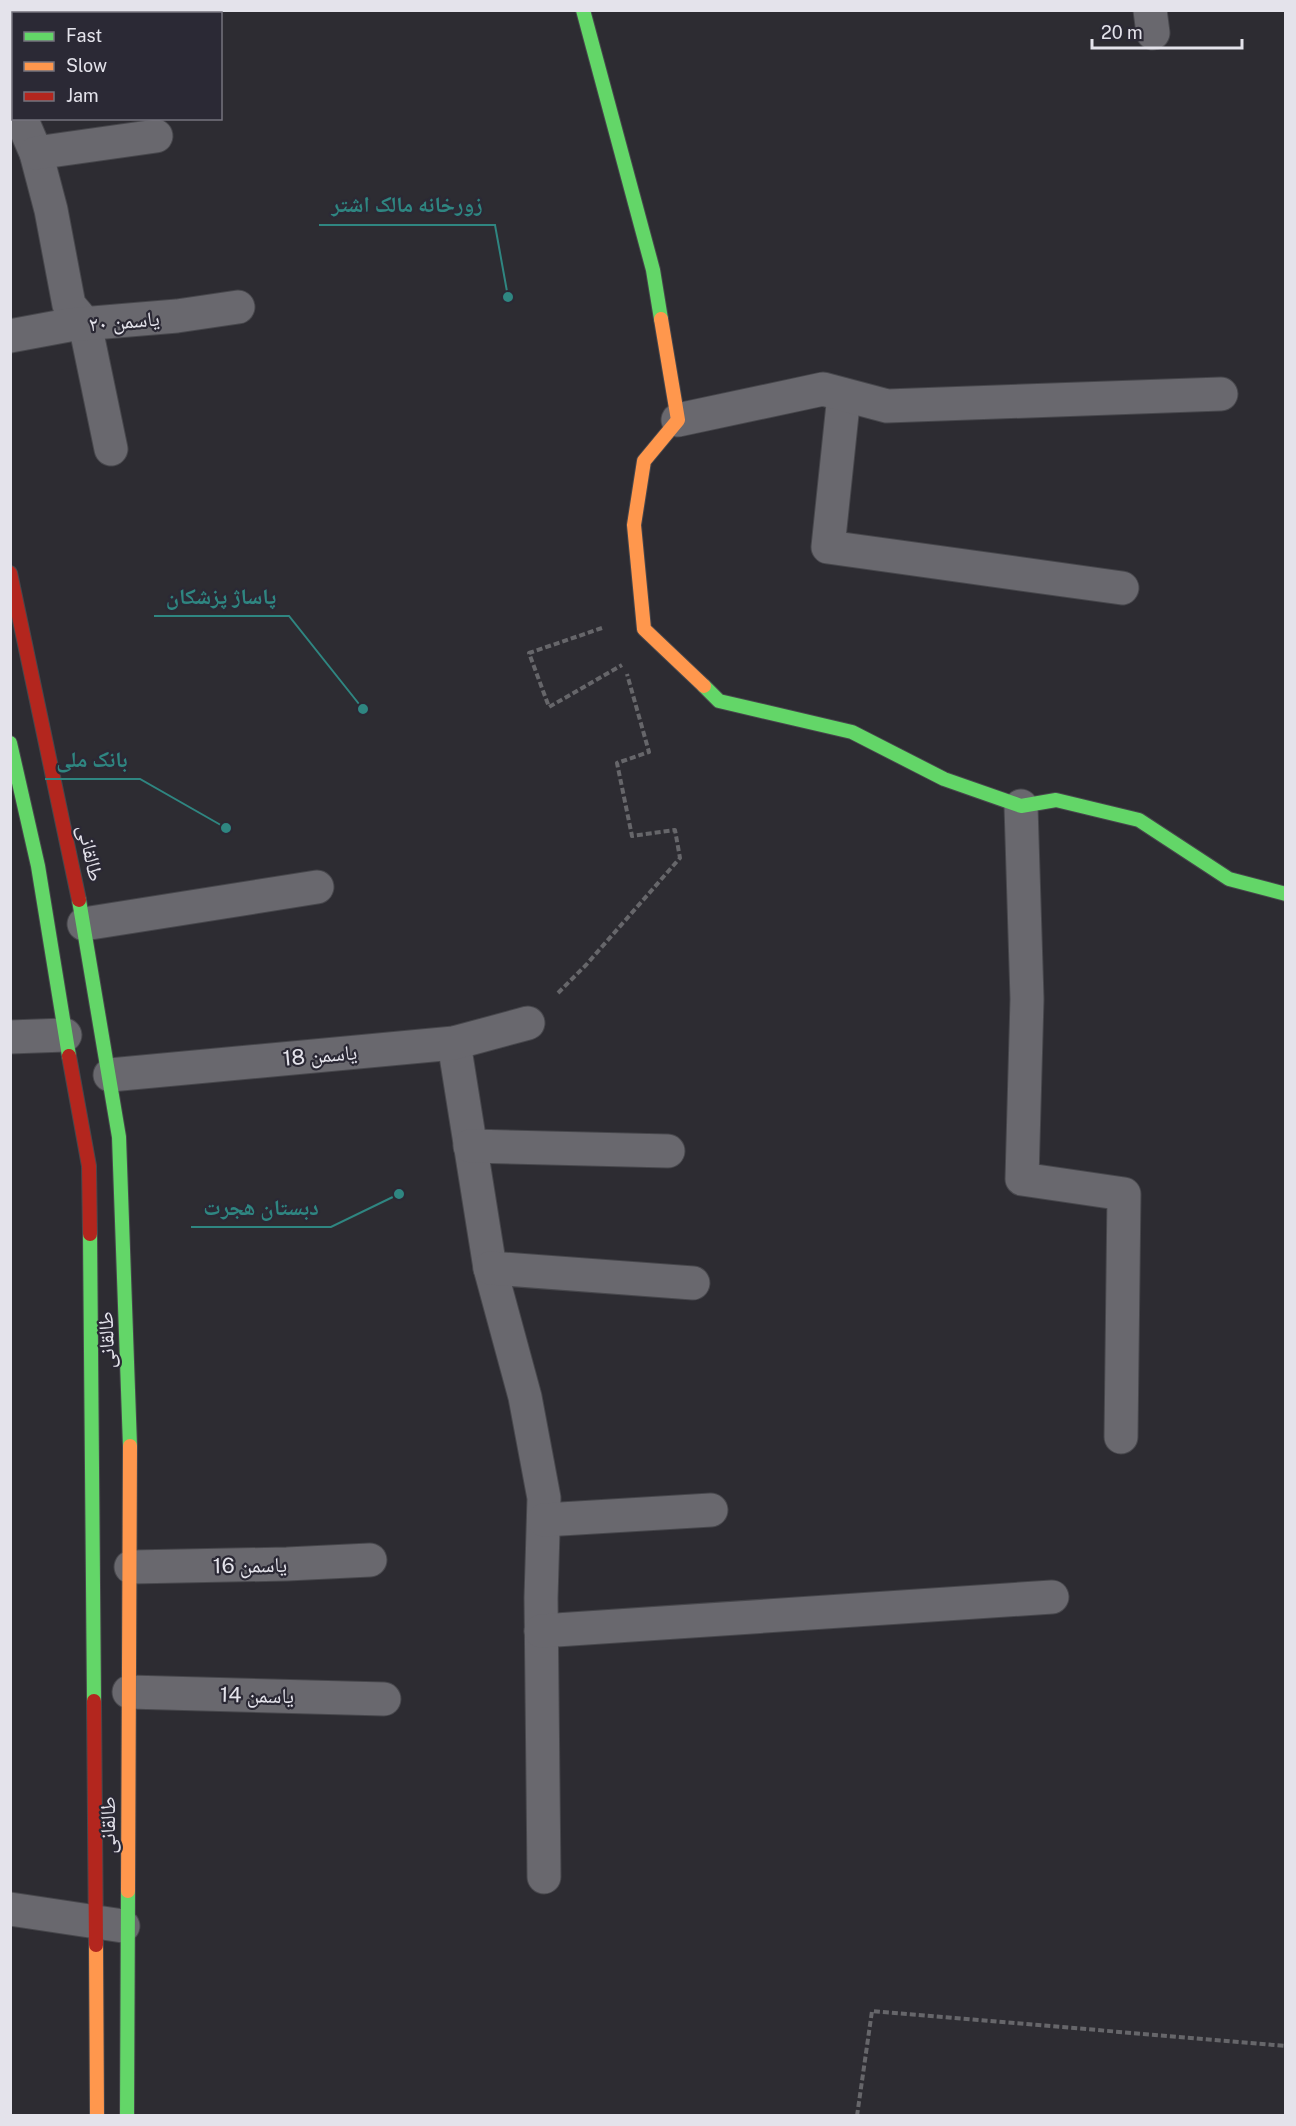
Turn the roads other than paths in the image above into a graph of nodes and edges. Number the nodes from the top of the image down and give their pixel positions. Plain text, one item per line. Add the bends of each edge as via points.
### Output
1 (583, 10) edge
2 (22, 120) edge
3 (156, 136) dead end
4 (36, 153) junction
5 (238, 307) dead end
6 (84, 324) junction
7 (10, 336) edge
8 (1221, 394) dead end
9 (844, 395) junction
10 (678, 420) junction
11 (111, 449) dead end
12 (10, 573) edge
13 (1122, 588) dead end
14 (10, 743) edge
15 (1021, 806) junction
16 (317, 887) dead end
17 (1286, 894) edge
18 (84, 924) junction
19 (528, 1023) road end
20 (103, 1034) junction
21 (65, 1035) junction
22 (10, 1037) edge
23 (454, 1043) junction
24 (110, 1075) junction
25 (470, 1146) junction
26 (668, 1151) dead end
27 (490, 1268) junction
28 (693, 1283) dead end
29 (1121, 1437) dead end
30 (711, 1510) dead end
31 (544, 1520) junction
32 (370, 1560) dead end
33 (131, 1567) junction
34 (1052, 1597) dead end
35 (541, 1631) junction
36 (129, 1692) junction
37 (384, 1699) dead end
38 (544, 1876) dead end
39 (10, 1909) edge
40 (95, 1922) junction
41 (128, 1927) junction
42 (97, 2115) edge
43 (127, 2115) edge

1 - 10 street via 653,270
2 - 4 street
3 - 4 street
4 - 6 street via 69,305
5 - 6 street, یاسمن ۲۰
6 - 7 street, یاسمن ۲۰
6 - 11 street
8 - 9 street via 887,406
9 - 10 street via 823,389
9 - 13 street via 828,547
10 - 15 street via 644,461 634,525 644,628 719,701 852,732 944,779
12 - 18 street, طالقانی
14 - 21 street, طالقانی via 38,866
15 - 17 street via 1056,800 1139,820 1228,879
15 - 29 street via 1028,999 1022,1179 1124,1194
16 - 18 street
18 - 20 street, طالقانی
19 - 23 street, یاسمن 18
20 - 21 street
20 - 24 street, طالقانی
21 - 22 street
21 - 40 street, طالقانی via 89,1166
23 - 24 street, یاسمن 18
23 - 25 street
24 - 33 street, طالقانی via 119,1137
25 - 26 street
25 - 27 street
27 - 28 street
27 - 31 street via 525,1397 544,1498
30 - 31 street
31 - 35 street
32 - 33 street, یاسمن 16
33 - 36 street, طالقانی
34 - 35 street
35 - 38 street
36 - 37 street, یاسمن 14
36 - 41 street, طالقانی
39 - 40 street
40 - 41 street
40 - 42 street, طالقانی
41 - 43 street, طالقانی

